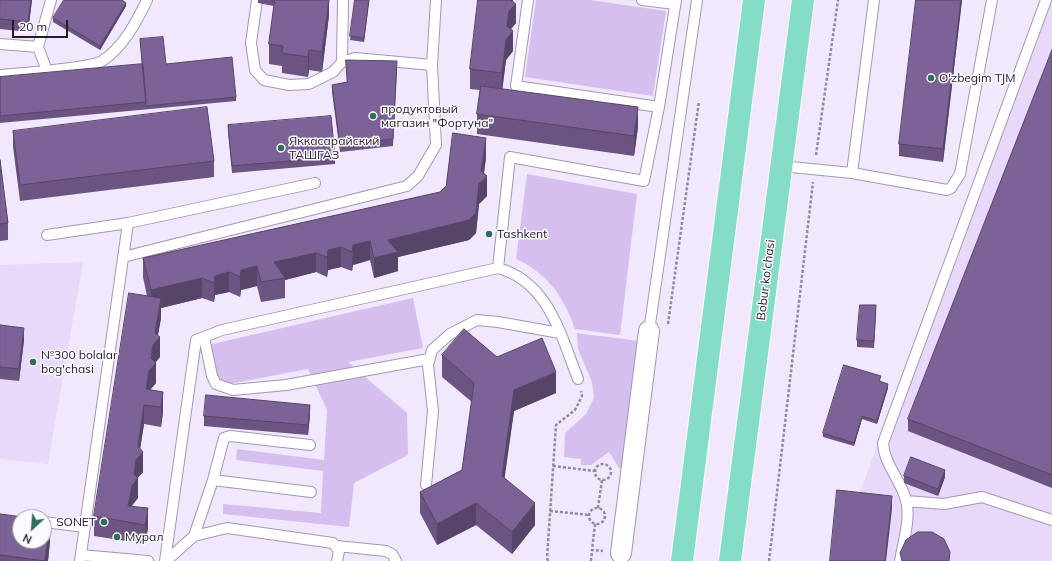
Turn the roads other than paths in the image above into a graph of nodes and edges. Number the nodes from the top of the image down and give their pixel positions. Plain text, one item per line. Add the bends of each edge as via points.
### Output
1 (51, 0) edge
2 (147, 0) edge
3 (257, 0) edge
4 (343, 0) edge
5 (436, 0) edge
6 (528, 0) edge
7 (642, 0) edge
8 (697, 0) edge
9 (754, 0) edge
10 (803, 0) edge
11 (874, 0) edge
12 (992, 0) edge
13 (1046, 0) edge
14 (675, 2) edge
15 (0, 44) edge
16 (38, 47) junction
17 (342, 62) junction
18 (432, 65) junction
19 (47, 71) junction
20 (0, 75) edge
21 (659, 107) junction
22 (781, 166) junction
23 (852, 174) junction
24 (315, 183) dead end
25 (128, 223) junction
26 (47, 235) dead end
27 (123, 257) junction
28 (498, 268) junction
29 (658, 331) joint
30 (560, 333) junction
31 (204, 337) junction
32 (430, 359) junction
33 (578, 379) road end
34 (310, 445) dead end
35 (212, 480) junction
36 (426, 485) dead end
37 (311, 492) dead end
38 (906, 501) junction
39 (1052, 520) edge
40 (52, 523) edge
41 (85, 527) junction
42 (194, 536) junction
43 (337, 546) junction
44 (621, 553) road end
45 (81, 558) edge
46 (148, 561) edge
47 (166, 561) edge
48 (337, 561) edge
49 (396, 561) edge
50 (682, 561) edge
51 (730, 561) edge
52 (900, 561) edge

1 - 16 lane
2 - 19 lane via 124,40 101,62
3 - 17 lane via 250,43 255,70 264,80 289,85 308,84 333,72
4 - 17 lane
5 - 18 lane
6 - 21 lane via 516,86
7 - 14 lane
8 - 29 lane
9 - 50 main road
10 - 22 main road, Bobur ko'chasi
11 - 23 lane
12 - 23 lane via 960,174 954,184 947,190
13 - 38 lane via 883,443 884,452
14 - 21 lane
15 - 16 lane
16 - 19 lane
17 - 18 lane via 354,58
18 - 27 lane via 436,145 418,176 407,186
19 - 20 lane
21 - 28 lane via 644,181 510,157
22 - 23 lane
22 - 51 main road, Bobur ko'chasi
24 - 25 lane
25 - 26 lane
25 - 27 lane
27 - 41 lane
28 - 30 lane via 510,271 533,287 550,310
28 - 31 lane via 222,330
29 - 44 street
30 - 32 lane via 477,320 450,334 432,350
30 - 33 lane
31 - 32 lane via 216,384 233,390 286,385
31 - 47 lane via 196,340
32 - 36 lane via 428,365 433,411
34 - 35 lane via 230,436 224,438
35 - 37 lane
35 - 42 lane
38 - 39 lane via 944,504 982,497
38 - 52 lane via 908,508
40 - 41 lane
41 - 45 lane
42 - 43 lane via 227,528 333,543
42 - 47 lane
43 - 48 lane
43 - 49 lane via 386,551 392,554
45 - 46 lane

